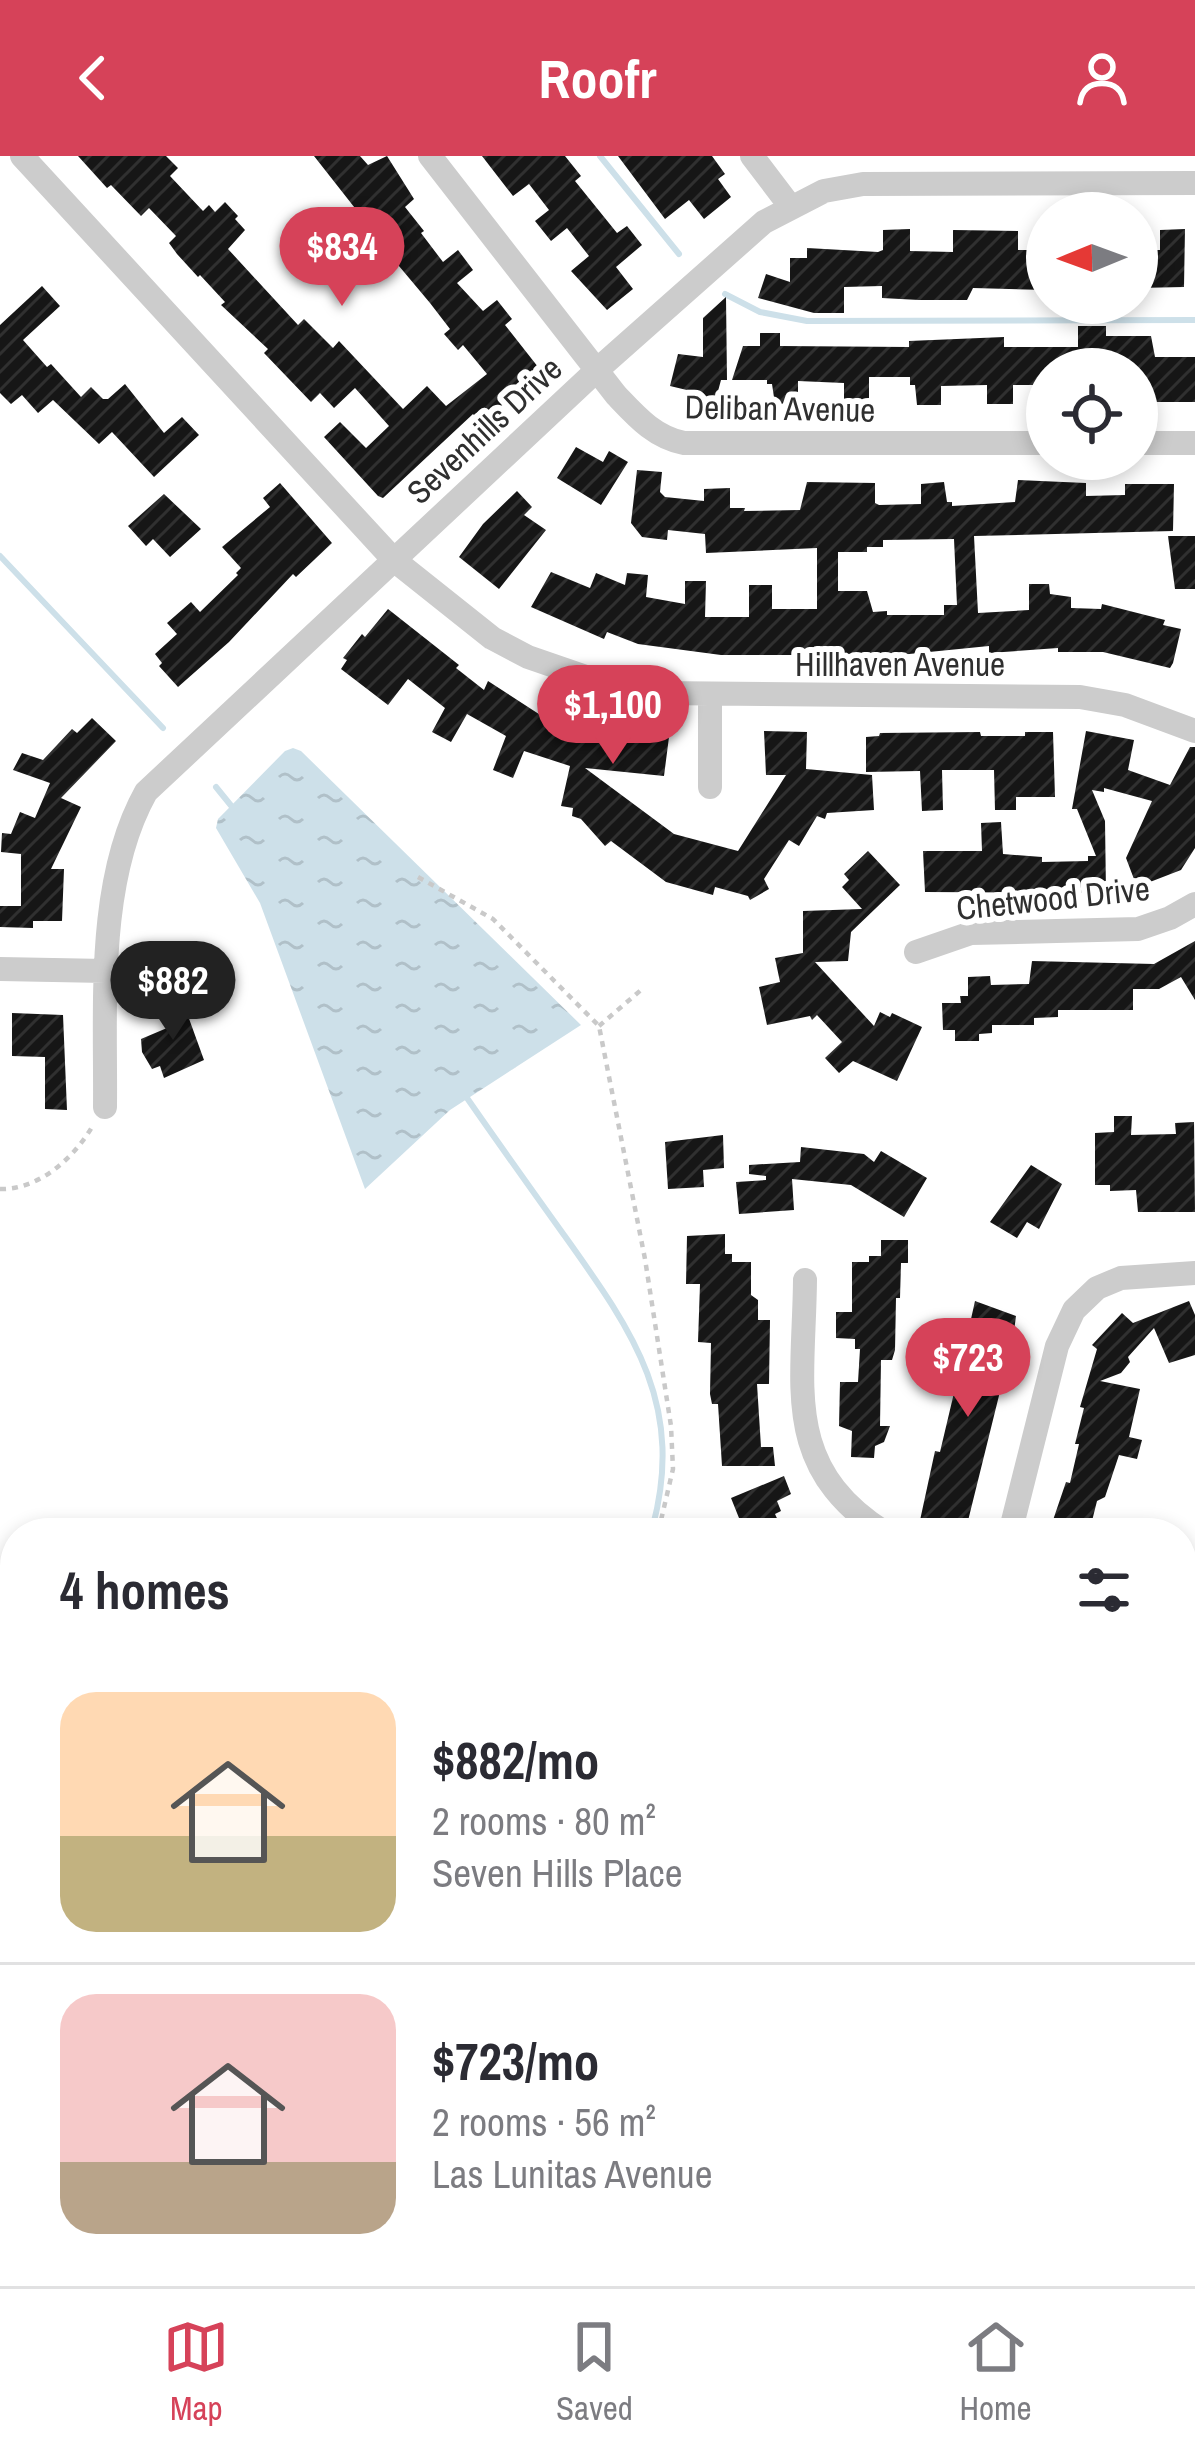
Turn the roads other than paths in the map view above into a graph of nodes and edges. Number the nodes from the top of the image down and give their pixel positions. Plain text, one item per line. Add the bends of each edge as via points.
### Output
1 (22, 156) edge
2 (430, 156) edge
3 (752, 156) edge
4 (1195, 182) edge
5 (790, 206) junction
6 (597, 370) junction
7 (1026, 443) edge
8 (1158, 443) edge
9 (1195, 443) edge
10 (394, 560) junction
11 (710, 696) junction
12 (1195, 731) edge
13 (710, 787) dead end
14 (1195, 904) edge
15 (916, 952) dead end
16 (0, 969) edge
17 (106, 971) junction
18 (104, 1107) road end
19 (1195, 1273) edge
20 (805, 1280) dead end
21 (867, 1518) edge
22 (1014, 1518) edge

1 - 10 street, Hillhaven Avenue
2 - 6 street, Deliban Avenue
3 - 5 street
4 - 5 street, Sevenhills Drive via 862,184
5 - 6 street, Sevenhills Drive
6 - 7 street, Deliban Avenue via 639,420 684,443
6 - 10 street, Sevenhills Drive
8 - 9 street
10 - 11 street, Hillhaven Avenue via 528,657 637,692
10 - 17 street, Sevenhills Drive via 146,792 125,844
11 - 12 street, Hillhaven Avenue via 1080,697 1125,704
11 - 13 street
14 - 15 street, Chetwood Drive via 1138,929 971,933
16 - 17 street
17 - 18 street, Sevenhills Drive
19 - 22 street via 1121,1277 1074,1310
20 - 21 street via 808,1446 834,1490

